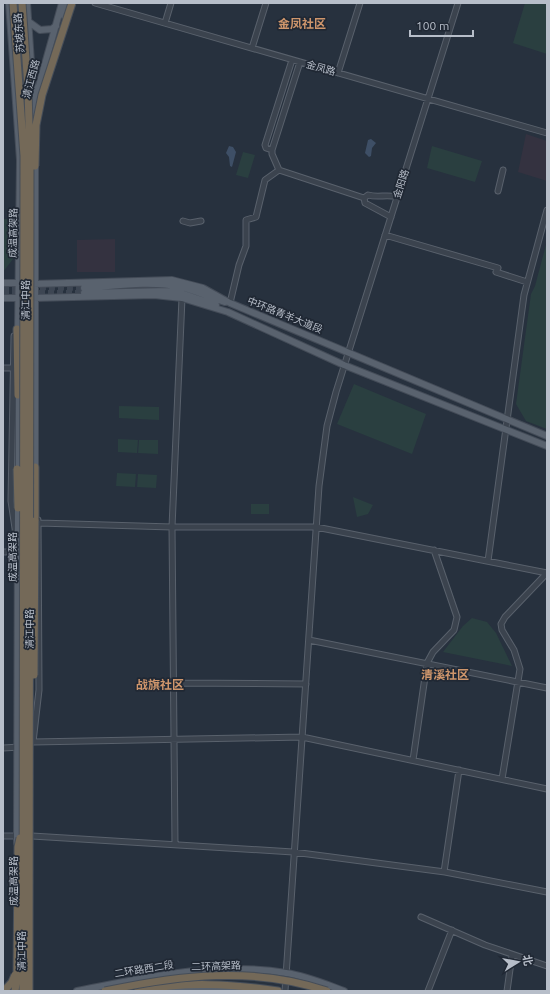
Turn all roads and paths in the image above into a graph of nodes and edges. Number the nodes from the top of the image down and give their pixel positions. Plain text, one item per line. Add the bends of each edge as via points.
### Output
1 (8, 3) edge
2 (12, 3) edge
3 (22, 3) edge
4 (27, 3) edge
5 (62, 3) edge
6 (68, 3) edge
7 (72, 3) edge
8 (95, 3) edge
9 (171, 3) edge
10 (266, 3) edge
11 (360, 3) edge
12 (458, 3) edge
13 (29, 22) junction
14 (165, 23) junction
15 (56, 26) junction
16 (252, 48) junction
17 (292, 60) junction
18 (300, 62) junction
19 (338, 73) junction
20 (428, 99) junction
21 (34, 105) junction
22 (547, 133) edge
23 (35, 134) junction
24 (272, 150) junction
25 (20, 160) junction
26 (279, 170) junction
27 (503, 170) dead end
28 (498, 191) dead end
29 (397, 197) junction
30 (364, 198) junction
31 (30, 206) junction
32 (547, 210) edge
33 (391, 217) junction
34 (183, 221) dead end
35 (201, 221) dead end
36 (385, 235) junction
37 (527, 282) junction
38 (3, 283) edge
39 (18, 283) junction
40 (36, 284) junction
41 (3, 298) edge
42 (18, 298) junction
43 (35, 298) junction
44 (182, 298) junction
45 (230, 303) junction
46 (18, 307) junction
47 (228, 312) junction
48 (18, 329) junction
49 (348, 352) junction
50 (344, 365) junction
51 (3, 368) edge
52 (13, 368) junction
53 (506, 420) junction
54 (504, 428) junction
55 (547, 436) edge
56 (547, 446) edge
57 (35, 467) junction
58 (37, 522) junction
59 (172, 527) junction
60 (316, 527) junction
61 (434, 550) junction
62 (19, 551) junction
63 (3, 552) edge
64 (488, 561) junction
65 (547, 573) edge
66 (309, 640) junction
67 (427, 663) junction
68 (518, 682) junction
69 (175, 683) junction
70 (306, 684) junction
71 (547, 688) edge
72 (31, 723) junction
73 (302, 737) junction
74 (175, 740) junction
75 (33, 742) junction
76 (3, 748) edge
77 (17, 748) junction
78 (412, 760) junction
79 (459, 770) junction
80 (502, 779) junction
81 (547, 788) edge
82 (23, 823) junction
83 (3, 836) edge
84 (17, 836) junction
85 (32, 836) junction
86 (175, 844) junction
87 (293, 852) junction
88 (444, 872) junction
89 (547, 892) edge
90 (421, 917) dead end
91 (452, 930) junction
92 (512, 955) junction
93 (17, 959) junction
94 (547, 966) edge
95 (287, 973) junction
96 (4, 991) edge
97 (15, 991) edge
98 (23, 991) edge
99 (30, 991) edge
100 (77, 991) edge
101 (105, 991) edge
102 (138, 991) edge
103 (167, 991) edge
104 (241, 991) edge
105 (278, 991) edge
106 (285, 991) edge
107 (327, 991) edge
108 (344, 991) edge
109 (428, 991) edge
110 (507, 991) edge

1 - 25 main road, 苏坡东路
2 - 62 highway, 成温高架路, bridge via 24,156
3 - 31 highway, 成温高架路, bridge via 28,88
4 - 13 main road, 苏坡东路
5 - 15 main road, 清江西路
6 - 23 main road, 清江西路 via 42,91
7 - 31 highway, bridge via 42,95 36,125 35,176
8 - 14 street, 金凤路
9 - 14 street
10 - 16 street
11 - 19 street
12 - 20 street, 金阳路
13 - 15 main road via 40,30
13 - 21 main road, 苏坡东路
14 - 16 street, 金凤路
15 - 21 main road, 清江西路
16 - 17 street, 金凤路
17 - 18 street, 金凤路
17 - 24 street via 265,145
18 - 19 street, 金凤路
18 - 24 street
19 - 20 street, 金凤路
20 - 22 street, 金凤路
20 - 29 street, 金阳路
21 - 23 main road, 苏坡东路
21 - 25 main road, 清江西路
23 - 40 main road, 清江中路
24 - 26 street
25 - 39 main road, 清江中路
26 - 30 street
26 - 45 street via 265,180 256,217 246,220 246,246
27 - 28 street
29 - 30 street via 368,195
29 - 33 street, 金阳路
30 - 33 street via 365,203
31 - 72 highway, 成温高架路, bridge
32 - 37 street
33 - 36 street, 金阳路
34 - 35 street
36 - 37 street via 498,268 496,272
36 - 49 street, 金阳路
37 - 53 street
38 - 39 main road, 中环路青羊大道段
39 - 40 main road, 中环路青羊大道段
39 - 42 main road, 清江中路
40 - 43 main road, 清江中路
40 - 45 main road, 中环路青羊大道段 via 172,280 203,288
41 - 42 main road, 中环路青羊大道段
42 - 43 main road, 中环路青羊大道段
42 - 46 main road, 清江中路
43 - 44 main road, 中环路青羊大道段 via 154,295
43 - 57 main road, 清江中路
44 - 47 main road, 中环路青羊大道段
44 - 59 street
45 - 47 main road via 172,285 84,291 168,291 204,300
45 - 49 main road, 中环路青羊大道段
46 - 48 main road, 清江中路
46 - 52 street
47 - 50 main road, 中环路青羊大道段
48 - 62 main road, 清江中路
48 - 62 highway, bridge
49 - 50 street, 金阳路
49 - 53 main road, 中环路青羊大道段
50 - 54 main road, 中环路青羊大道段
50 - 60 street, 金阳路 via 327,426
51 - 52 street
52 - 62 street via 11,501
53 - 54 street
53 - 55 main road, 中环路青羊大道段
54 - 56 main road, 中环路青羊大道段
54 - 64 street
57 - 58 highway
57 - 75 main road, 清江中路 via 32,524
58 - 59 street
58 - 72 highway, bridge via 35,660
58 - 75 street, 清江中路 via 39,690
59 - 60 street
59 - 69 street
60 - 61 street
60 - 66 street, 金阳路
61 - 64 street
61 - 67 street via 457,617 454,630 433,652
62 - 63 street
62 - 77 main road, 清江中路
62 - 82 highway, 成温高架路, bridge
64 - 65 street
65 - 68 street via 501,624 518,659
66 - 67 street
66 - 70 street, 金阳路
67 - 68 street
67 - 78 street
68 - 71 street
68 - 80 street
69 - 70 street
69 - 74 street
70 - 73 street, 金阳路
72 - 99 highway, 成温高架路, bridge
73 - 74 street
73 - 78 street
73 - 87 street, 金阳路
74 - 75 street
74 - 86 street
75 - 77 street
75 - 85 main road, 清江中路
76 - 77 street
77 - 84 main road, 清江中路
78 - 79 street
79 - 80 street
79 - 88 street
80 - 81 street
82 - 93 highway, bridge via 18,847
82 - 98 highway, 成温高架路, bridge
83 - 84 street
84 - 97 main road, 清江中路
85 - 86 street
85 - 99 main road, 清江中路
86 - 87 street
87 - 88 street
87 - 95 street, 金阳路
88 - 89 street
90 - 91 street
91 - 92 street
91 - 109 street
92 - 94 street
92 - 110 street
93 - 96 highway, bridge via 12,982
93 - 97 highway, bridge
95 - 100 main road, 二环路西二段 via 198,970
95 - 106 street, 金阳路
95 - 108 main road, 二环路西二段
101 - 107 highway, 二环高架路, bridge via 176,978 237,975 273,978
102 - 105 highway, 二环高架路 via 196,984
103 - 104 main road

